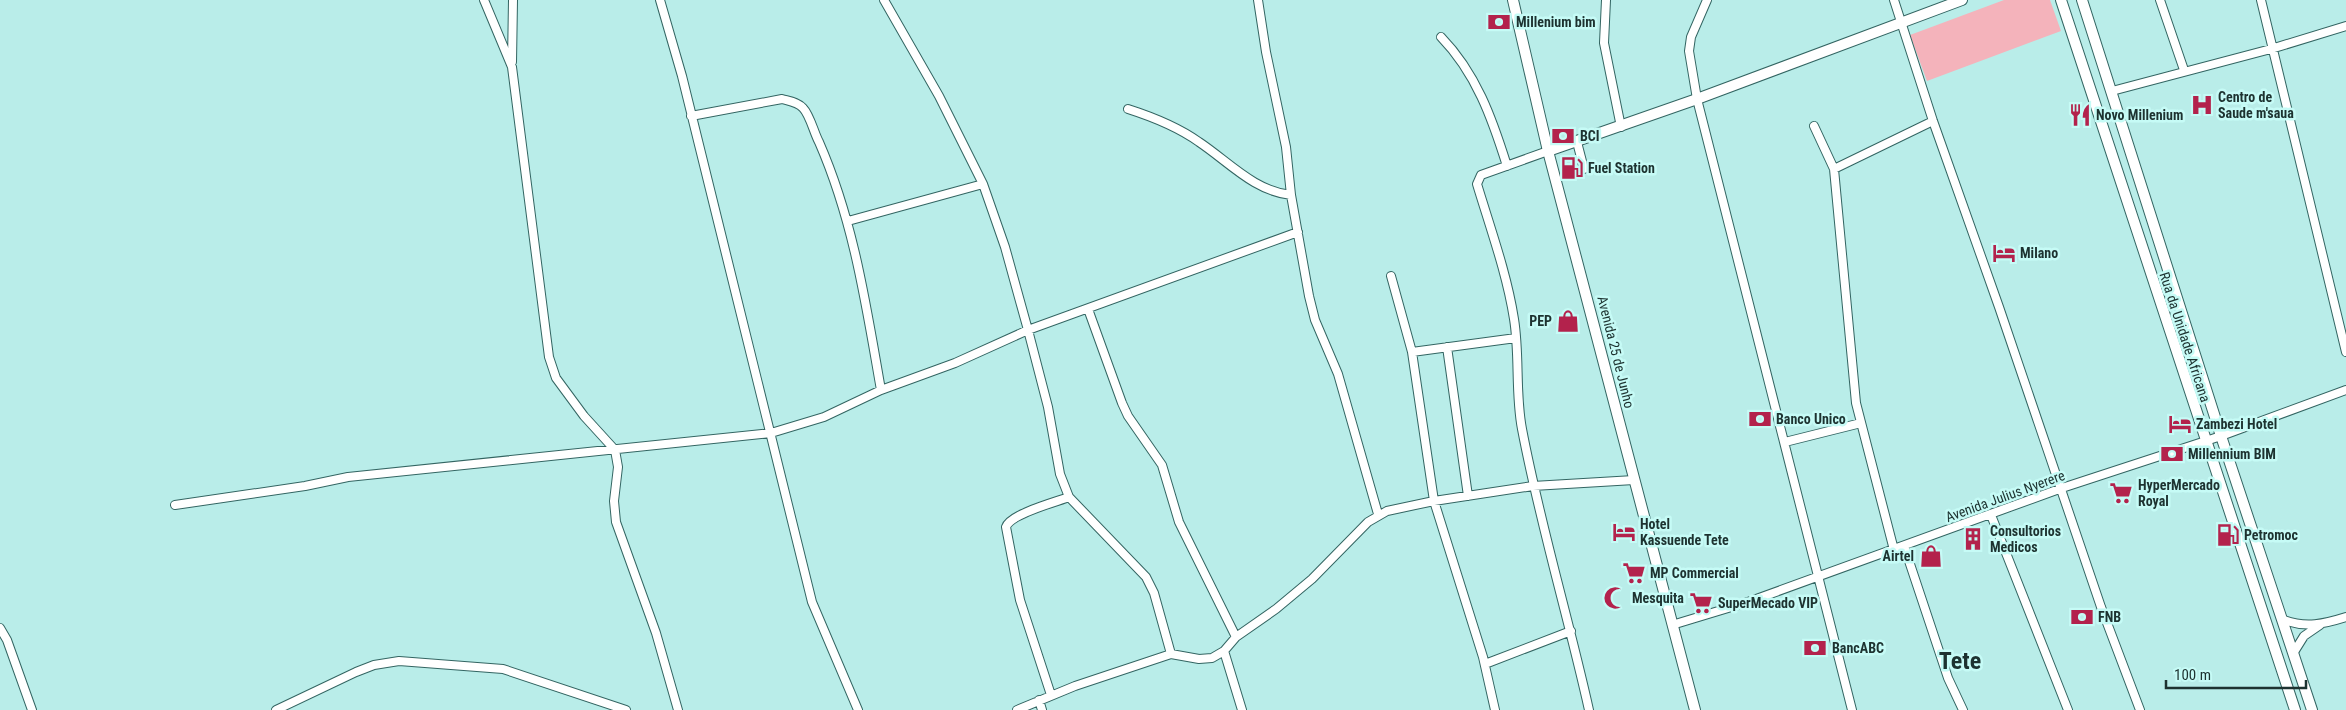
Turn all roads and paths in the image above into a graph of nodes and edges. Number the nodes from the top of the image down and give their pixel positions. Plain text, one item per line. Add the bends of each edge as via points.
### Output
1 (484, 0) edge
2 (513, 0) edge
3 (660, 0) edge
4 (884, 0) edge
5 (1258, 0) edge
6 (1513, 0) edge
7 (1606, 0) edge
8 (1707, 0) edge
9 (1894, 0) edge
10 (1962, 0) edge
11 (2061, 0) edge
12 (2082, 0) edge
13 (2160, 0) edge
14 (2261, 0) edge
15 (1902, 24) junction
16 (2346, 26) edge
17 (1441, 37) dead end
18 (2271, 48) junction
19 (512, 66) junction
20 (2184, 70) junction
21 (2112, 91) junction
22 (1697, 99) junction
23 (1128, 109) dead end
24 (691, 116) junction
25 (1933, 122) junction
26 (1814, 126) dead end
27 (1621, 127) junction
28 (1577, 142) junction
29 (1548, 151) junction
30 (1507, 166) junction
31 (1584, 169) dead end
32 (1834, 169) junction
33 (983, 184) junction
34 (1291, 195) junction
35 (848, 220) junction
36 (1298, 232) junction
37 (1391, 276) dead end
38 (1088, 309) junction
39 (1028, 330) junction
40 (1516, 338) junction
41 (1447, 347) junction
42 (1412, 352) junction
43 (2346, 352) edge
44 (881, 390) junction
45 (2346, 390) edge
46 (1861, 423) junction
47 (771, 433) junction
48 (2221, 436) junction
49 (2205, 441) junction
50 (1785, 442) junction
51 (615, 450) junction
52 (1634, 480) junction
53 (1533, 486) junction
54 (2062, 488) junction
55 (1468, 496) junction
56 (1069, 497) junction
57 (1434, 501) junction
58 (175, 505) dead end
59 (1378, 514) junction
60 (1991, 515) junction
61 (1904, 546) junction
62 (1894, 550) junction
63 (1820, 576) junction
64 (2346, 617) edge
65 (2284, 620) junction
66 (1672, 625) junction
67 (2320, 625) junction
68 (0, 628) edge
69 (1571, 631) junction
70 (1236, 637) junction
71 (1224, 651) junction
72 (2294, 652) junction
73 (1171, 654) junction
74 (1485, 664) junction
75 (1051, 695) junction
76 (1038, 700) junction
77 (32, 710) edge
78 (276, 710) edge
79 (626, 710) edge
80 (678, 710) edge
81 (858, 710) edge
82 (1018, 710) edge
83 (1042, 710) edge
84 (1242, 710) edge
85 (1495, 710) edge
86 (1589, 710) edge
87 (1695, 710) edge
88 (1852, 710) edge
89 (1963, 710) edge
90 (2068, 710) edge
91 (2140, 710) edge
92 (2294, 710) edge
93 (2312, 710) edge

1 - 19 street
2 - 19 street
3 - 24 street
4 - 33 street via 939,96
5 - 34 street via 1286,148
6 - 29 street, Avenida 25 de Junho
7 - 27 street via 1604,43
8 - 22 street via 1691,37 1689,51
9 - 15 street
10 - 15 street
11 - 49 street, Rua da Unidade Africana
12 - 21 street, Rua da Unidade Africana
13 - 20 street
14 - 18 street
15 - 22 street
15 - 25 street
16 - 18 street
17 - 30 street via 1464,63 1480,92
18 - 20 street
18 - 43 street
19 - 51 street via 549,357 556,378
20 - 21 street
21 - 48 street, Rua da Unidade Africana
22 - 27 street
22 - 50 street
23 - 34 street via 1148,115 1198,141 1246,178 1274,194
24 - 35 street via 782,99 804,108
24 - 47 street
25 - 32 street
25 - 54 street
26 - 32 street
27 - 28 street
28 - 29 street
28 - 31 street
29 - 30 street
29 - 52 street, Avenida 25 de Junho
30 - 40 street via 1481,175 1477,184 1510,298
32 - 46 street via 1848,340
33 - 35 street
33 - 39 street
34 - 36 street
35 - 44 street
36 - 38 street
36 - 59 street via 1315,320 1338,374
37 - 42 street
38 - 39 street
38 - 70 street via 1122,403 1162,465 1178,522
39 - 44 street via 955,363
39 - 56 street via 1048,407 1060,474
40 - 41 street
40 - 53 street via 1518,410
41 - 42 street
41 - 55 street
42 - 57 street
44 - 47 street via 824,417
45 - 48 street, Avenida Julius Nyerere
46 - 50 street
46 - 62 street
47 - 51 street
47 - 81 street via 812,602
48 - 49 street, Avenida Julius Nyerere
48 - 65 street, Rua da Unidade Africana
49 - 54 street, Avenida Julius Nyerere
49 - 92 street, Rua da Unidade Africana
50 - 63 street
51 - 58 street via 348,477
51 - 80 street via 618,467 614,502 616,522 656,633
52 - 53 street
52 - 66 street, Avenida 25 de Junho
53 - 55 street
53 - 69 street
54 - 60 street, Avenida Julius Nyerere
54 - 91 street
55 - 57 street
56 - 73 street via 1146,577 1154,593
56 - 75 street via 1020,515 1006,527 1020,600
57 - 59 street
57 - 74 street
59 - 70 street via 1294,595
60 - 61 street, Avenida Julius Nyerere
60 - 90 street
61 - 62 street, Avenida Julius Nyerere
61 - 89 street via 1948,678
62 - 63 street, Avenida Julius Nyerere
63 - 66 street, Avenida Julius Nyerere
63 - 88 street
64 - 67 street
65 - 67 street via 2302,626
65 - 72 street, Rua da Unidade Africana
66 - 87 street, Avenida 25 de Junho
67 - 72 street via 2304,636
68 - 77 street
69 - 74 street
69 - 86 street
70 - 71 street
71 - 73 street via 1212,658 1199,659
71 - 84 street
72 - 93 street, Rua da Unidade Africana
73 - 75 street
74 - 85 street
75 - 76 street
76 - 82 street
76 - 83 street
78 - 79 street via 356,672 399,661 503,669

